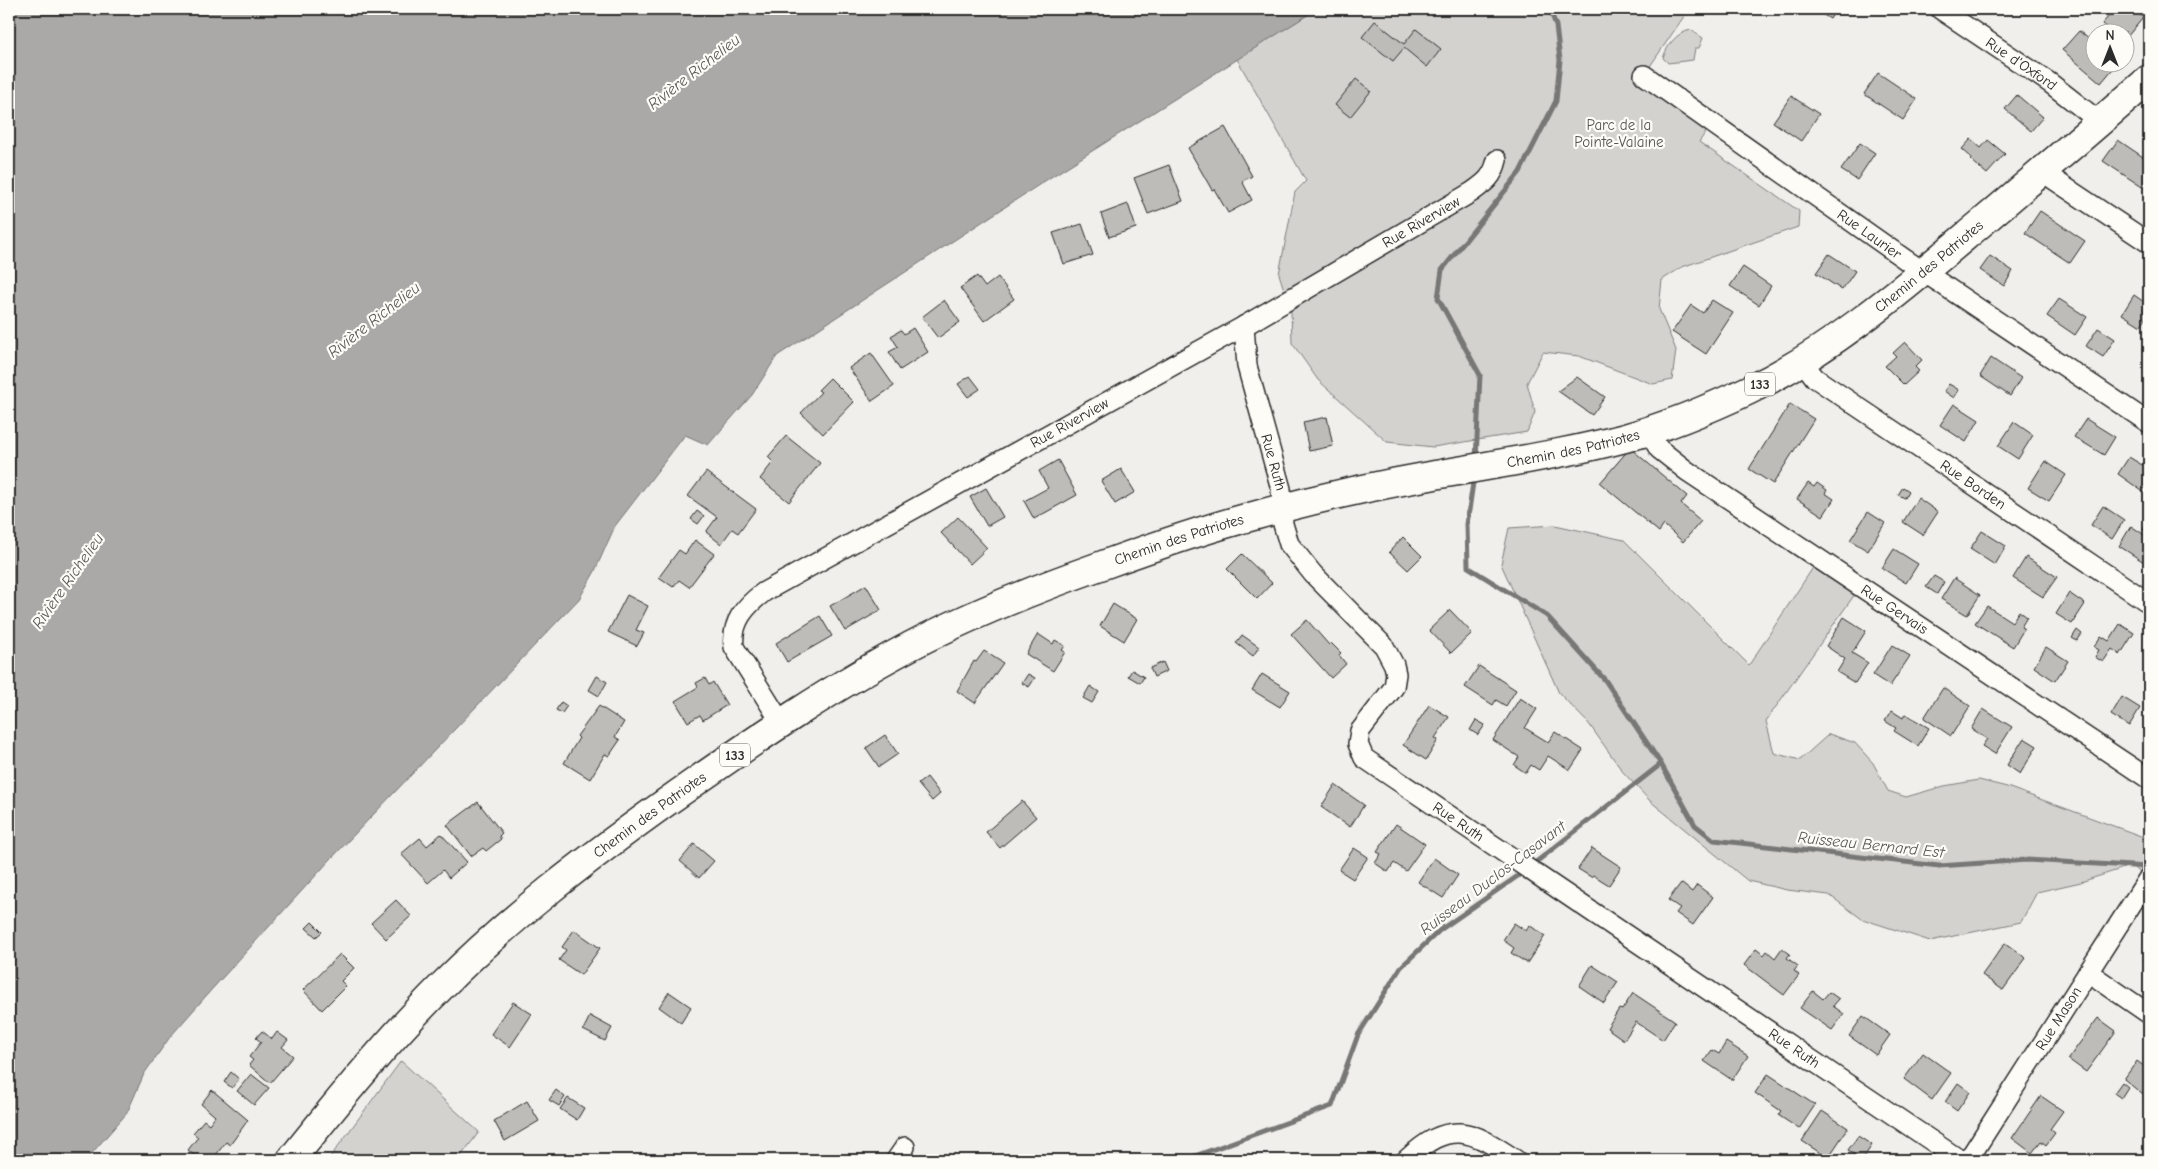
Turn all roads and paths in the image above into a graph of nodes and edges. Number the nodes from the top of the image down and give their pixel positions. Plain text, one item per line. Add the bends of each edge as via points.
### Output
1 (1940, 9) edge
2 (1644, 75) dead end
3 (2149, 79) edge
4 (2100, 122) junction
5 (1497, 160) dead end
6 (2044, 169) junction
7 (2149, 243) edge
8 (1924, 272) junction
9 (1244, 326) junction
10 (1802, 361) junction
11 (2149, 423) edge
12 (1648, 431) junction
13 (1282, 508) junction
14 (2149, 603) edge
15 (782, 724) junction
16 (2149, 779) edge
17 (2147, 881) edge
18 (2088, 972) junction
19 (2149, 1014) edge
20 (291, 1160) edge
21 (1406, 1160) edge
22 (1516, 1160) edge
23 (1960, 1160) edge
24 (1968, 1160) edge

1 - 4 street, Rue d'Oxford via 2050,83
2 - 8 street, Rue Laurier
3 - 4 main road, Chemin des Patriotes / 133
4 - 6 main road, Chemin des Patriotes / 133
5 - 9 street, Rue Riverview via 1494,172 1472,192
6 - 7 street
6 - 8 main road, Chemin des Patriotes / 133
8 - 10 main road, Chemin des Patriotes / 133 via 1852,328
8 - 11 street, Rue Laurier
9 - 13 street, Rue Ruth via 1250,382 1281,488
9 - 15 street, Rue Riverview via 751,602 736,626 734,647
10 - 12 main road, Chemin des Patriotes / 133 via 1721,403
10 - 14 street, Rue Borden via 1815,378
12 - 13 main road, Chemin des Patriotes / 133 via 1588,447 1375,486
12 - 16 street, Rue Gervais via 1659,449 1687,471
13 - 15 main road, Chemin des Patriotes / 133 via 1183,537 1007,601 876,665
13 - 23 street, Rue Ruth via 1288,544 1384,646 1394,665 1394,687 1360,731 1358,744 1364,758
15 - 20 main road, Chemin des Patriotes / 133 via 586,860 501,930 386,1045
17 - 18 street, Rue Mason
18 - 19 street
18 - 24 street, Rue Mason
21 - 22 street via 1439,1136 1452,1133 1471,1134

